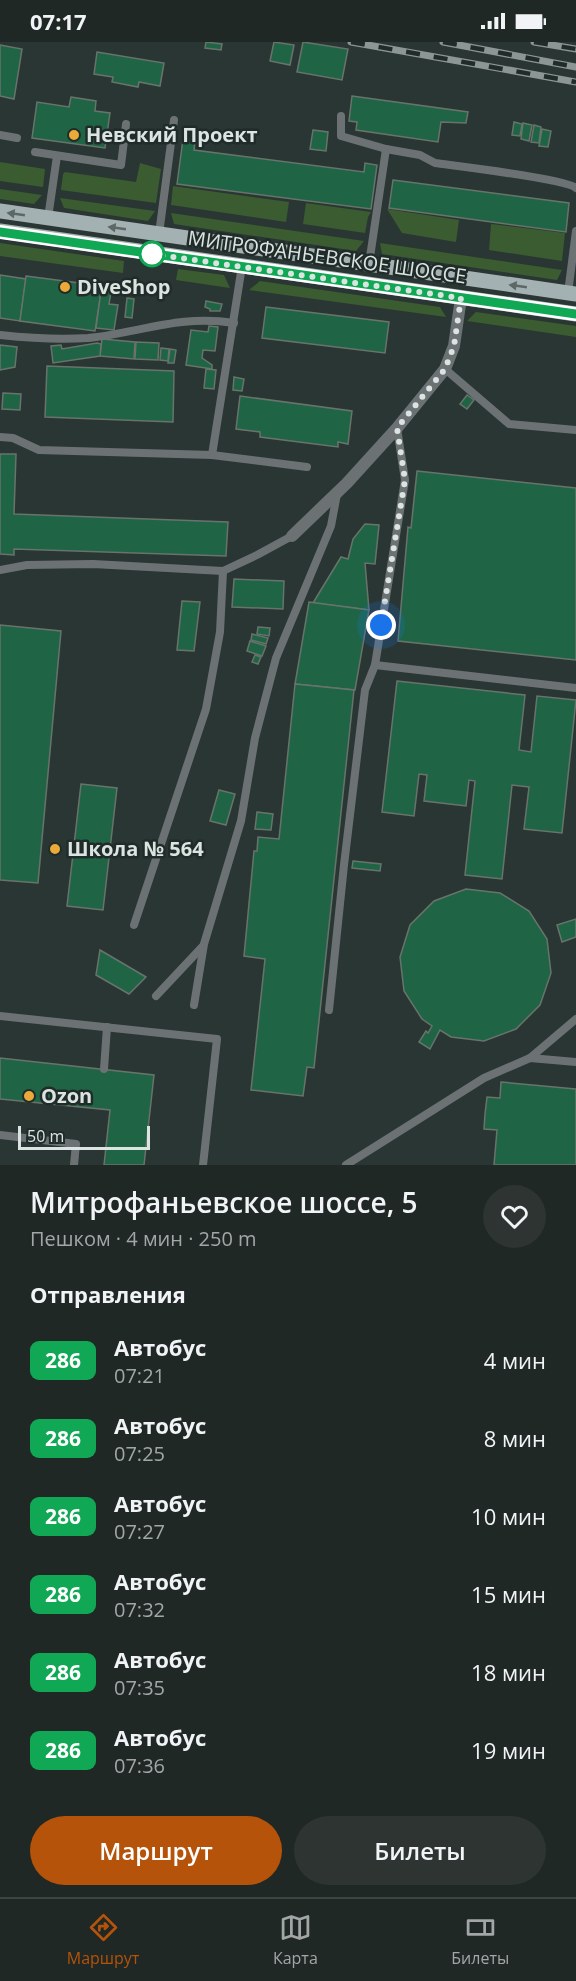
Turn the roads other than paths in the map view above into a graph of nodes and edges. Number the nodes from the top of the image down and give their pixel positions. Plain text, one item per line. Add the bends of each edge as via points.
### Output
1 (341, 116) dead end
2 (174, 120) dead end
3 (126, 124) dead end
4 (0, 135) edge
5 (17, 138) dead end
6 (386, 149) junction
7 (35, 152) dead end
8 (57, 156) junction
9 (576, 188) edge
10 (0, 212) edge
11 (48, 218) junction
12 (0, 231) edge
13 (576, 231) edge
14 (159, 234) junction
15 (369, 264) junction
16 (242, 266) junction
17 (572, 294) edge
18 (461, 298) junction
19 (576, 314) edge
20 (234, 322) junction
21 (0, 335) edge
22 (445, 369) junction
23 (397, 428) junction
24 (576, 430) edge
25 (0, 437) edge
26 (212, 455) junction
27 (307, 467) dead end
28 (338, 492) junction
29 (292, 536) joint
30 (0, 570) edge
31 (223, 571) junction
32 (375, 665) junction
33 (576, 688) edge
34 (134, 925) dead end
35 (204, 945) junction
36 (156, 996) dead end
37 (194, 1005) dead end
38 (329, 1010) dead end
39 (0, 1016) edge
40 (576, 1019) edge
41 (107, 1027) junction
42 (530, 1058) junction
43 (576, 1062) edge
44 (104, 1069) dead end
45 (0, 1136) edge
46 (74, 1165) edge
47 (203, 1165) edge
48 (346, 1165) edge

1 - 6 lane via 341,136
2 - 14 lane
3 - 8 lane via 121,165
4 - 5 lane
6 - 9 lane via 420,155 435,163 550,180
6 - 15 lane
7 - 8 lane
8 - 11 lane
11 -> 10 main road, МИТРОФАНЬЕВСКОЕ ШОССЕ
14 -> 11 main road, МИТРОФАНЬЕВСКОЕ ШОССЕ
12 - 16 main road, МИТРОФАНЬЕВСКОЕ ШОССЕ
13 - 17 lane
14 - 15 main road, МИТРОФАНЬЕВСКОЕ ШОССЕ
17 -> 15 main road, МИТРОФАНЬЕВСКОЕ ШОССЕ
16 - 18 main road, МИТРОФАНЬЕВСКОЕ ШОССЕ
16 - 20 lane
18 - 19 main road, МИТРОФАНЬЕВСКОЕ ШОССЕ
18 - 22 street via 454,346
20 - 21 lane via 150,325 87,338
20 - 26 lane
22 - 23 street
22 - 24 lane via 509,424
23 - 28 street
23 - 32 lane via 405,480
25 - 26 lane via 13,438 39,450
26 - 27 lane
28 - 29 street
28 - 35 lane via 331,526 276,658 255,738 241,821
29 - 31 lane
30 - 31 lane via 27,565 93,564
31 - 34 lane via 220,632 206,709
32 - 33 lane
32 - 38 lane via 365,690
35 - 36 lane
35 - 37 lane
39 - 41 lane
40 - 42 lane
41 - 44 lane
41 - 47 lane via 217,1039
42 - 43 lane
42 - 48 lane via 484,1078
45 - 46 lane via 76,1144

